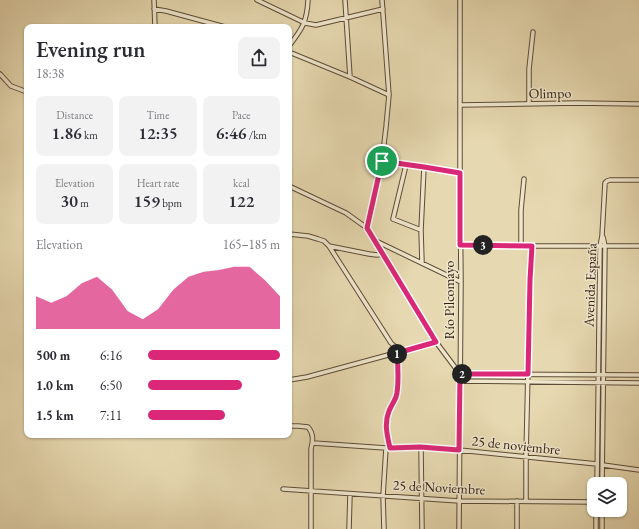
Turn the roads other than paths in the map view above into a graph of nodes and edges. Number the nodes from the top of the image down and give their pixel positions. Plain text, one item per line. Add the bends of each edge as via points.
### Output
1 (154, 0) edge
2 (257, 0) edge
3 (308, 0) edge
4 (345, 0) edge
5 (382, 0) edge
6 (460, 0) edge
7 (154, 9) junction
8 (383, 9) junction
9 (346, 18) junction
10 (305, 23) junction
11 (155, 24) edge
12 (214, 24) edge
13 (533, 32) dead end
14 (292, 42) edge
15 (292, 53) edge
16 (0, 74) edge
17 (350, 77) junction
18 (24, 91) edge
19 (389, 95) junction
20 (529, 104) junction
21 (639, 104) edge
22 (460, 105) junction
23 (382, 161) junction
24 (406, 165) junction
25 (424, 167) junction
26 (460, 173) junction
27 (524, 179) dead end
28 (639, 180) edge
29 (292, 187) edge
30 (367, 228) junction
31 (421, 230) junction
32 (292, 234) edge
33 (602, 236) junction
34 (375, 241) junction
35 (460, 245) junction
36 (329, 246) junction
37 (521, 246) junction
38 (532, 246) junction
39 (600, 246) junction
40 (605, 246) junction
41 (639, 246) edge
42 (383, 254) junction
43 (422, 263) junction
44 (461, 282) junction
45 (436, 342) junction
46 (404, 350) junction
47 (397, 353) junction
48 (460, 374) junction
49 (528, 374) junction
50 (598, 375) junction
51 (604, 375) junction
52 (639, 375) edge
53 (292, 380) edge
54 (460, 381) junction
55 (528, 382) junction
56 (598, 382) junction
57 (604, 383) junction
58 (639, 383) edge
59 (292, 426) edge
60 (313, 443) junction
61 (420, 447) junction
62 (388, 448) junction
63 (459, 450) junction
64 (526, 457) junction
65 (597, 464) junction
66 (602, 465) junction
67 (639, 470) edge
68 (597, 477) edge
69 (602, 477) edge
70 (283, 489) dead end
71 (310, 491) junction
72 (350, 494) junction
73 (383, 496) junction
74 (421, 498) junction
75 (459, 501) junction
76 (517, 501) junction
77 (526, 501) junction
78 (587, 502) edge
79 (596, 517) edge
80 (602, 517) edge
81 (311, 529) edge
82 (349, 529) edge
83 (384, 529) edge
84 (422, 529) edge
85 (459, 529) edge
86 (518, 529) edge
87 (596, 529) edge
88 (602, 529) edge

1 - 7 street
2 - 10 street
3 - 10 street
4 - 9 street
5 - 8 street
6 - 22 street, Río Pilcomayo
7 - 11 street
7 - 12 street
8 - 9 street
8 - 19 street
9 - 10 street via 316,25
9 - 17 street
10 - 14 street
13 - 20 street
15 - 17 street
16 - 18 street via 10,86
17 - 19 street
19 - 23 street
20 - 21 street, Olimpo
20 - 22 street, Olimpo
22 - 26 street, Río Pilcomayo
23 - 24 street
23 - 30 street
24 - 25 street
24 - 31 street via 393,219
25 - 26 street
25 - 31 street
26 - 35 street, Río Pilcomayo
27 - 37 street
28 - 33 street via 605,183
29 - 30 street via 346,213
30 - 34 street
31 - 43 street
32 - 36 street via 318,239
33 - 39 street, Avenida España
33 - 40 street, Avenida España
34 - 42 street
34 - 43 street
35 - 37 street
35 - 44 street, Río Pilcomayo
36 - 42 street via 369,254
36 - 46 street via 391,343
37 - 38 street
38 - 39 street
38 - 49 street
39 - 40 street
39 - 50 street, Avenida España
40 - 41 street
40 - 51 street, Avenida España
42 - 45 street
43 - 44 street
44 - 48 street, Río Pilcomayo
45 - 46 street
45 - 48 street
46 - 47 street
47 - 53 street
47 - 62 street via 396,396 386,418
48 - 49 street
48 - 54 street, Río Pilcomayo
49 - 50 street
49 - 55 street
50 - 51 street
50 - 56 street, Avenida España
51 - 52 street
51 - 57 street, Avenida España
54 - 55 street
54 - 63 street, Río Pilcomayo
55 - 56 street
55 - 64 street
56 - 57 street
56 - 65 street, Avenida España
57 - 58 street
57 - 66 street, Avenida España
59 - 60 street via 308,427
60 - 62 street, 25 de noviembre
60 - 71 street
61 - 62 street, 25 de noviembre
61 - 63 street, 25 de noviembre
61 - 74 street
62 - 73 street
63 - 64 street, 25 de noviembre
63 - 75 street, Río Pilcomayo
64 - 65 street, 25 de noviembre
64 - 77 street
65 - 68 street, Avenida España
66 - 67 street
66 - 69 street, Avenida España
70 - 71 street, 25 de Noviembre
71 - 72 street, 25 de Noviembre
71 - 81 street
72 - 73 street, 25 de Noviembre
72 - 82 street
73 - 74 street, 25 de Noviembre
73 - 83 street
74 - 75 street, 25 de Noviembre
74 - 84 street
75 - 76 street, 25 de Noviembre
75 - 85 street, Río Pilcomayo
76 - 77 street, 25 de Noviembre
76 - 86 street
77 - 78 street, 25 de Noviembre
79 - 87 street
80 - 88 street

